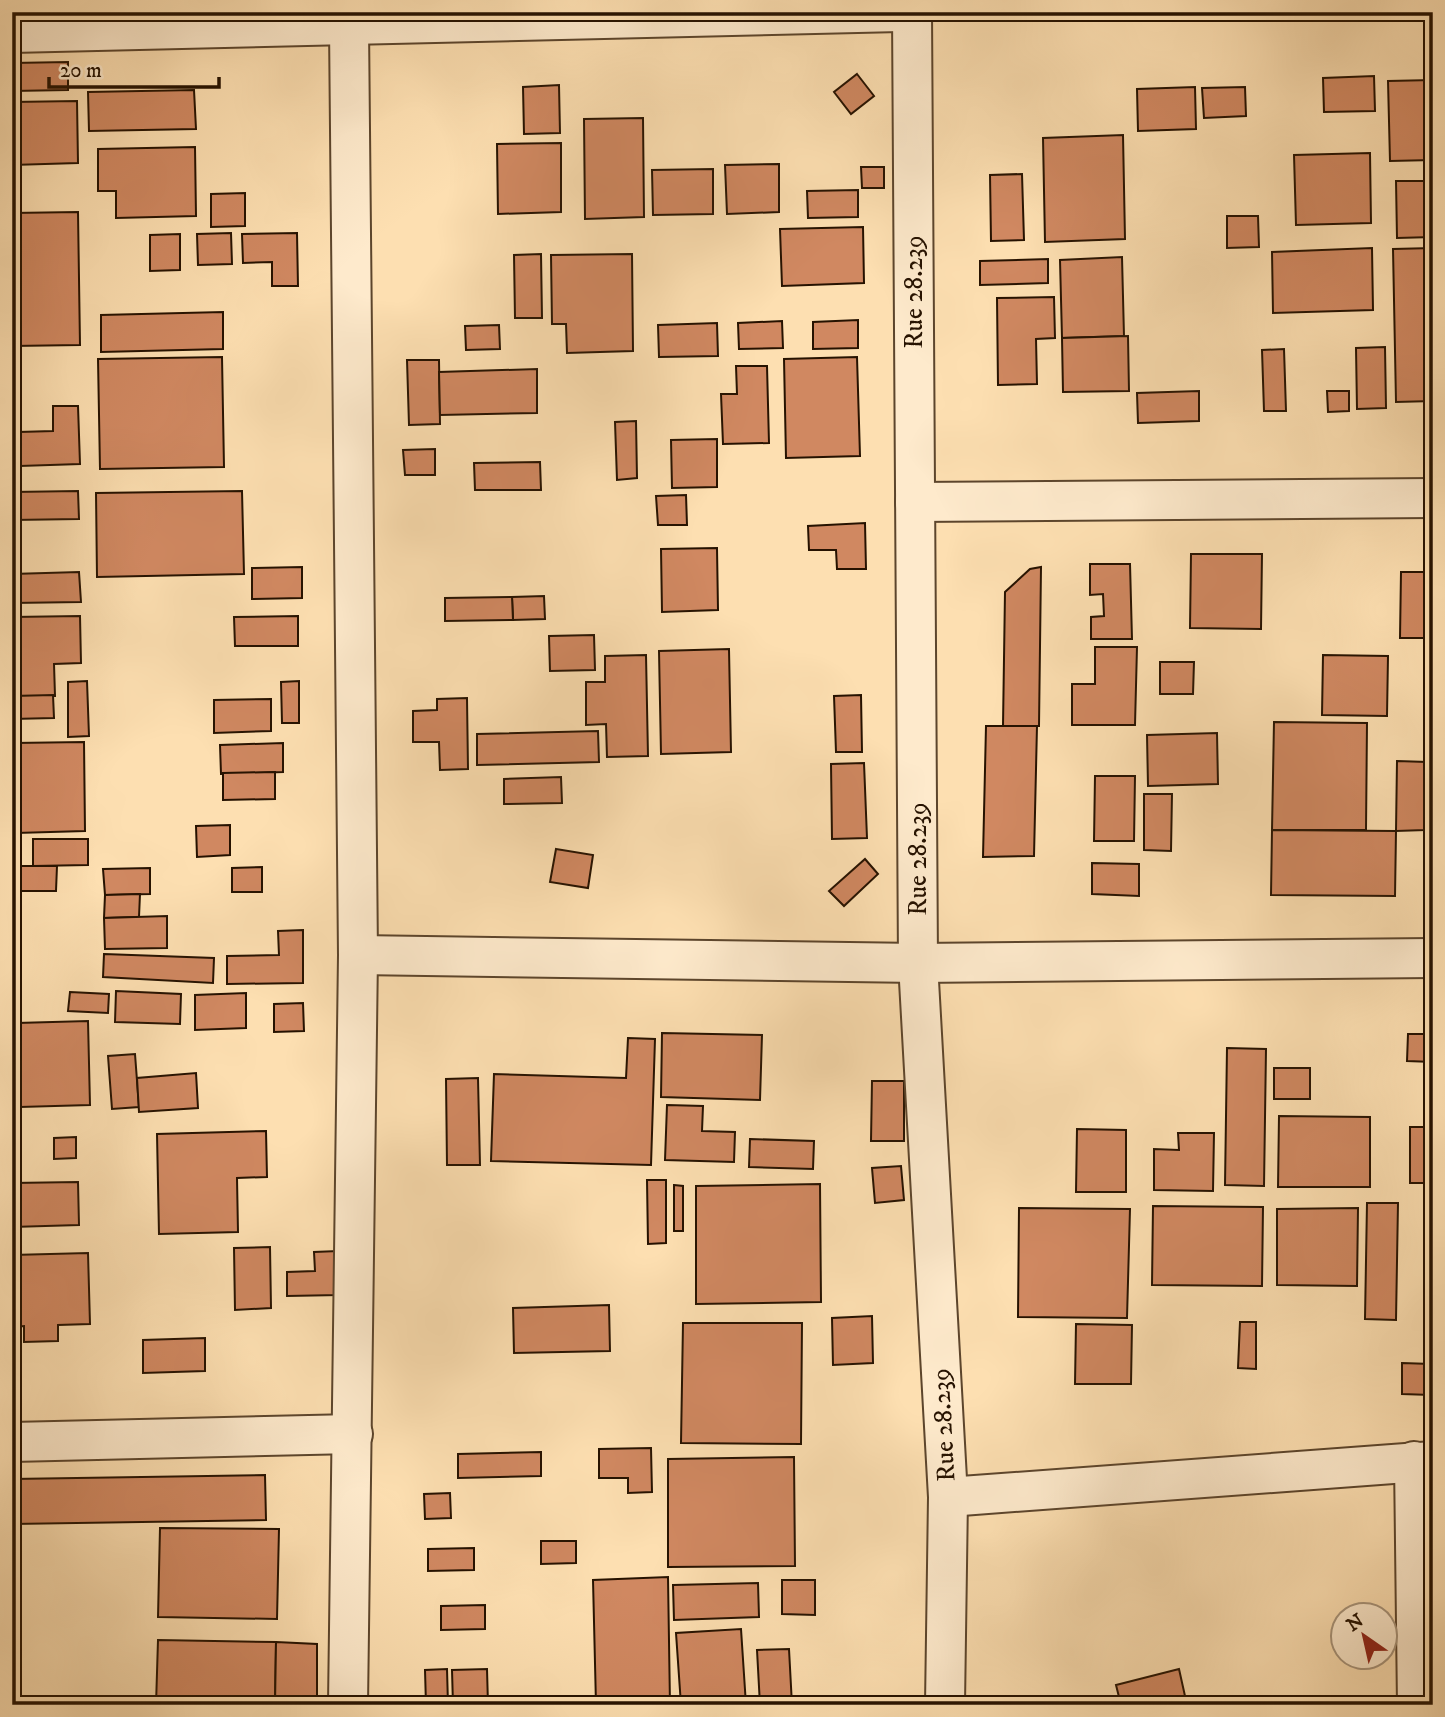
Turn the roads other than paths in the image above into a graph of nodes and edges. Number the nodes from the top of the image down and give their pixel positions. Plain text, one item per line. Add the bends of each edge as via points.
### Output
1 (900, 12) edge
2 (912, 12) edge
3 (349, 26) junction
4 (12, 33) edge
5 (1433, 498) edge
6 (915, 502) junction
7 (358, 955) junction
8 (1433, 958) edge
9 (918, 963) junction
10 (353, 1434) junction
11 (12, 1441) edge
12 (1423, 1461) edge
13 (948, 1497) junction
14 (348, 1705) edge
15 (945, 1705) edge
16 (1417, 1705) edge

1 - 3 street
2 - 6 street, Rue 28.239
3 - 4 street
3 - 7 street
5 - 6 street
6 - 9 street, Rue 28.239
7 - 9 street
7 - 10 street
8 - 9 street
9 - 13 street, Rue 28.239
10 - 11 street
10 - 14 street
12 - 13 street
12 - 16 street
13 - 15 street, Rue 28.239

